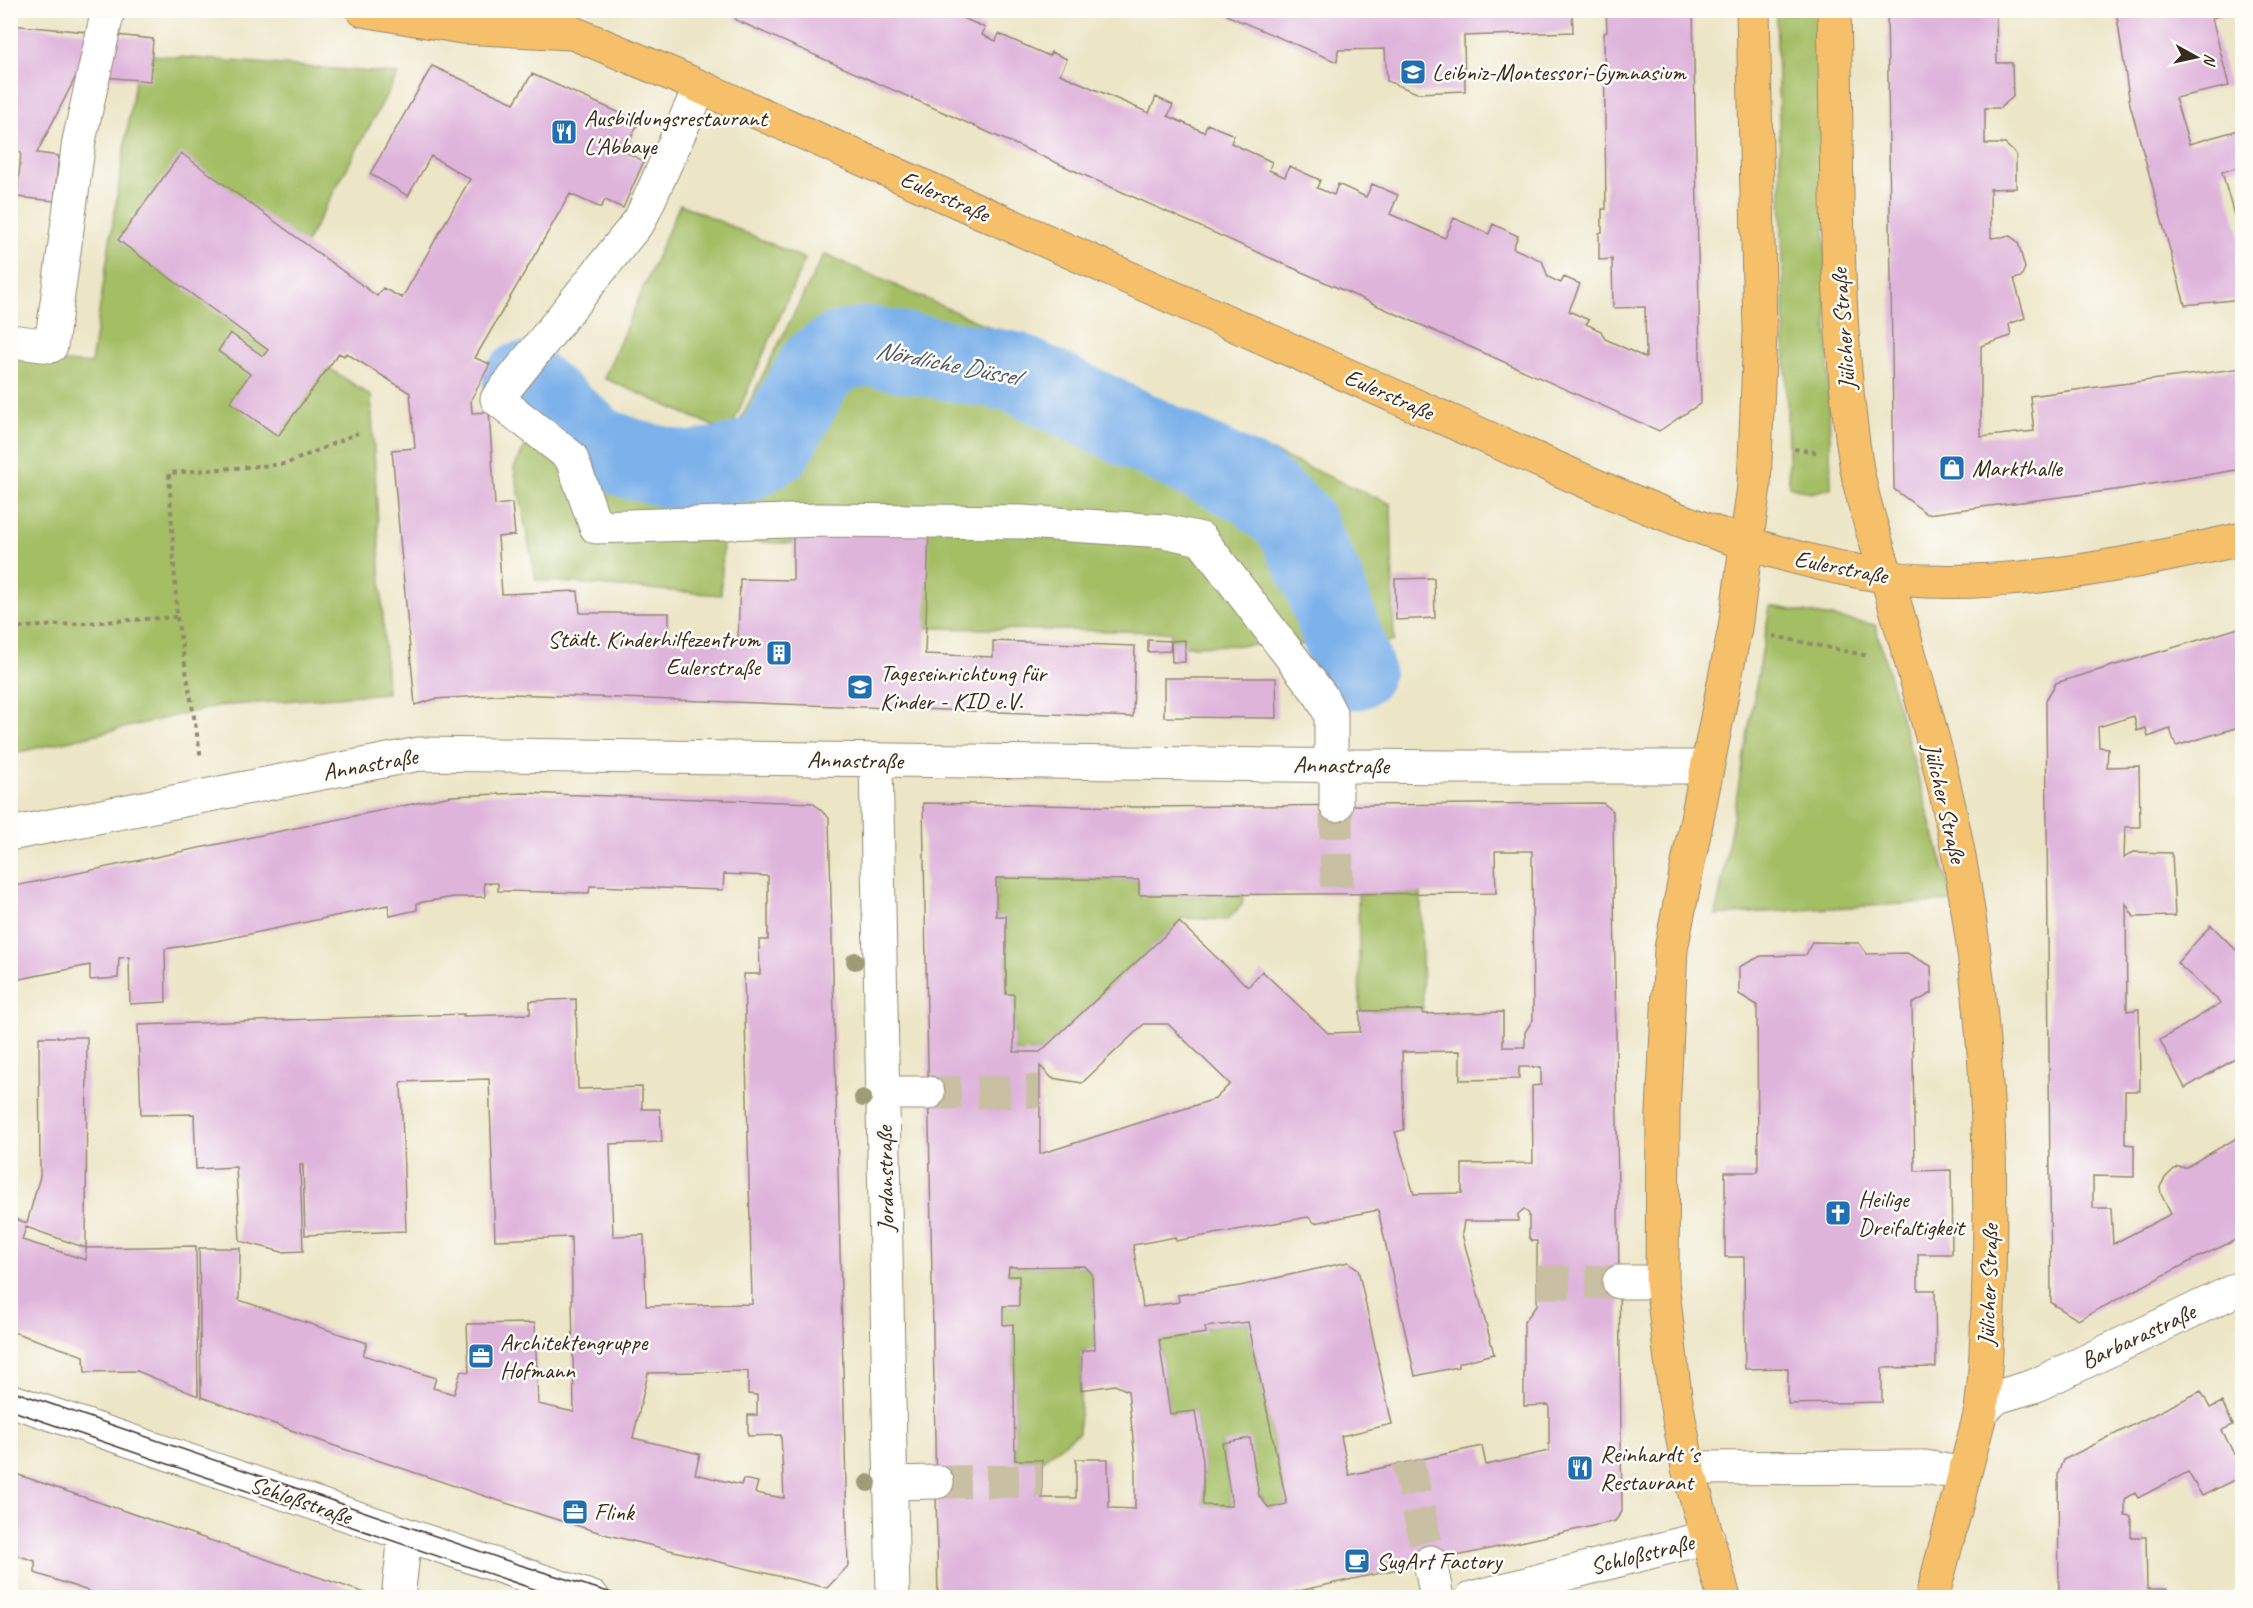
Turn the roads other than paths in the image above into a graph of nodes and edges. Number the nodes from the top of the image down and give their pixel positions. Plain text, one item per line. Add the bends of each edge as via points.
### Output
1 (108, 10) edge
2 (363, 10) edge
3 (536, 10) edge
4 (1753, 10) edge
5 (1834, 10) edge
6 (573, 33) junction
7 (700, 87) junction
8 (10, 341) edge
9 (2242, 539) edge
10 (1747, 545) junction
11 (1887, 576) junction
12 (876, 760) junction
13 (1334, 765) junction
14 (1707, 767) junction
15 (1336, 805) tunnel mouth
16 (10, 834) edge
17 (883, 1093) junction
18 (928, 1093) tunnel mouth
19 (1619, 1282) tunnel mouth
20 (1662, 1282) junction
21 (2242, 1287) edge
22 (1986, 1353) junction
23 (2034, 1386) junction
24 (10, 1400) edge
25 (1981, 1411) junction
26 (1688, 1468) junction
27 (1964, 1474) junction
28 (937, 1482) tunnel mouth
29 (891, 1483) junction
30 (405, 1535) junction
31 (1708, 1537) junction
32 (1430, 1562) tunnel mouth
33 (398, 1598) edge
34 (593, 1598) edge
35 (893, 1598) edge
36 (1437, 1598) edge
37 (1472, 1598) edge
38 (1724, 1598) edge
39 (1932, 1598) edge

1 - 8 street via 79,141 51,346
2 - 6 main road, Eulerstraße via 462,27
3 - 6 main road, Eulerstraße
4 - 10 main road via 1760,332 1757,443
5 - 11 main road, Jülicher Straße via 1838,266 1845,368 1865,511
6 - 7 main road, Eulerstraße
7 - 10 main road, Eulerstraße via 1616,495
7 - 13 street via 640,219 496,399 571,457 596,527 821,520 1023,522 1164,531 1201,539 1321,696 1331,715
9 - 11 main road, Eulerstraße via 2030,578 1946,582
10 - 11 main road, Eulerstraße
10 - 14 main road
11 - 22 main road, Jülicher Straße via 1949,807 1983,1023 1990,1204
12 - 13 street, Annastraße
12 - 16 street, Annastraße via 419,754
12 - 17 street, Jordanstraße
13 - 14 street, Annastraße
13 - 15 street
14 - 20 main road via 1671,949 1663,1112
17 - 18 street
17 - 29 street, Jordanstraße
19 - 20 street
20 - 26 main road
21 - 23 street, Barbarastraße
22 - 23 street via 1996,1368
22 - 25 main road, Jülicher Straße
23 - 25 street, Barbarastraße via 1997,1397
24 - 30 street, Schloßstraße
25 - 27 main road, Jülicher Straße
26 - 27 street via 1925,1467
26 - 31 main road
27 - 39 main road, Jülicher Straße
28 - 29 street
29 - 35 street, Jordanstraße
30 - 33 street
30 - 34 street, Schloßstraße
31 - 37 street, Schloßstraße
31 - 38 main road
32 - 36 street

